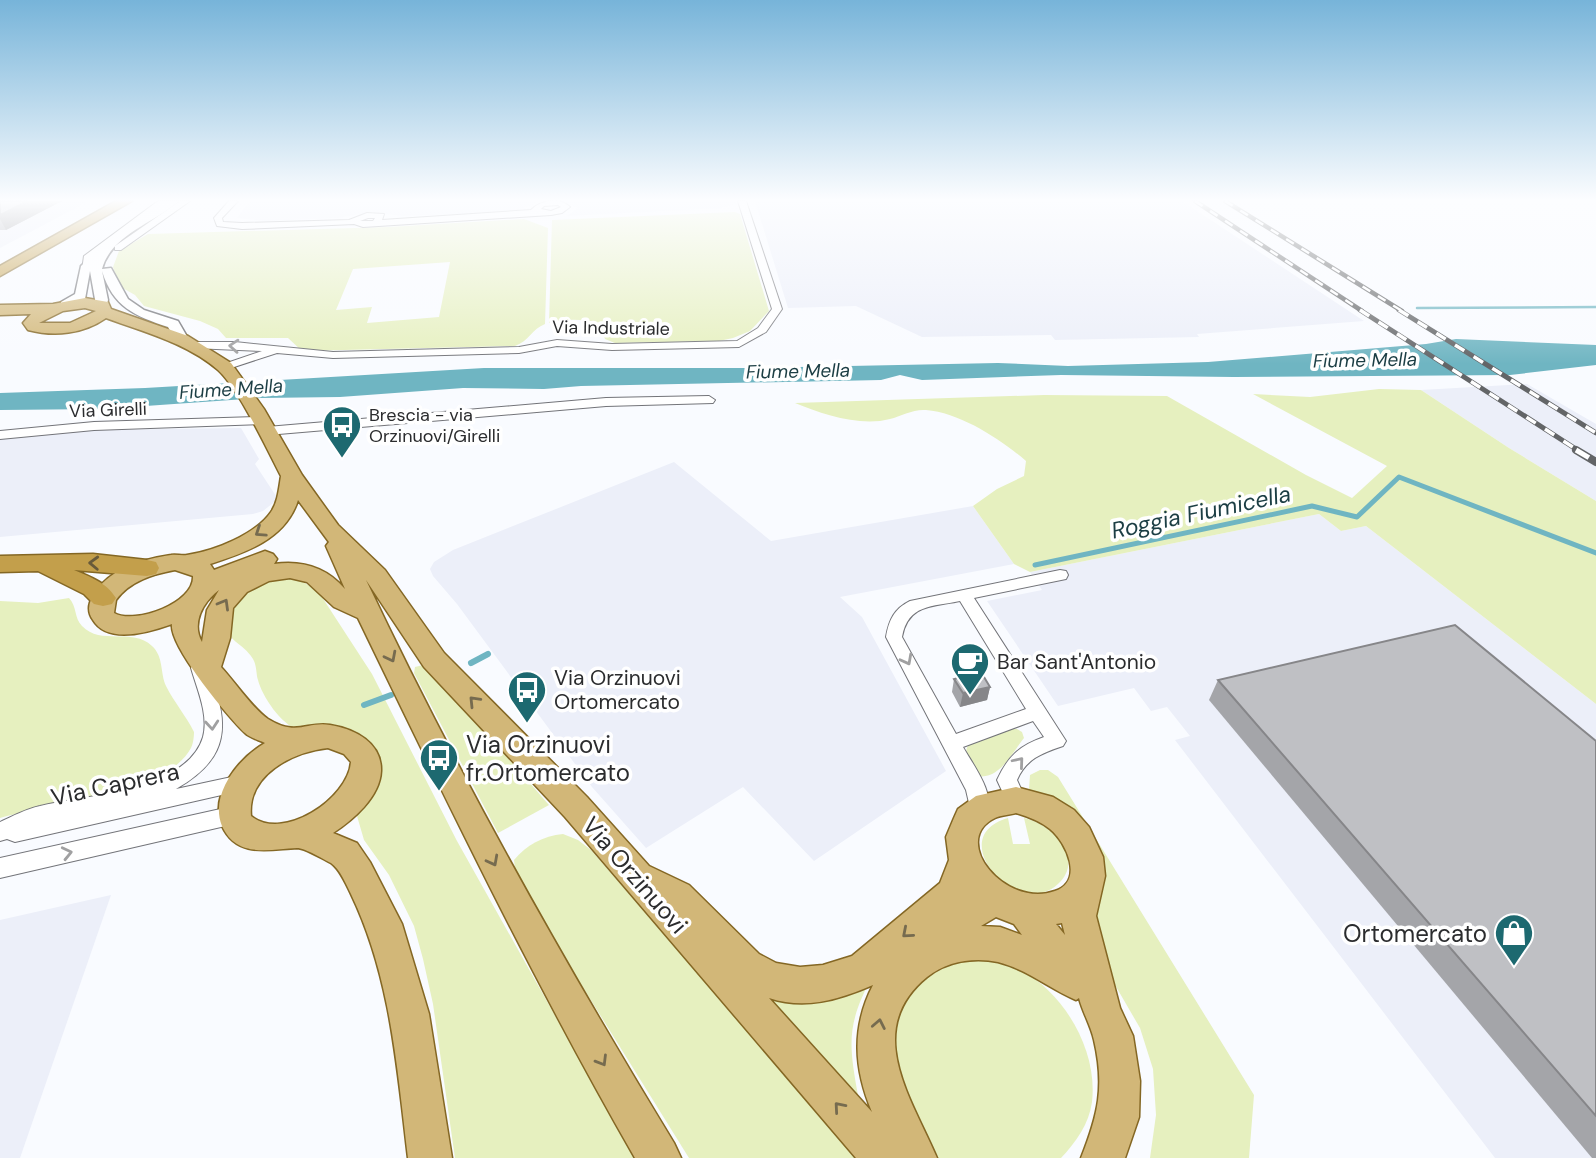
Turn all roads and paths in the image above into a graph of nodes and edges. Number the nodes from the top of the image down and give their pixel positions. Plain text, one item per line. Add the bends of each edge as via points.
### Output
1 (31, 255) edge
2 (90, 255) edge
3 (104, 255) edge
4 (112, 255) edge
5 (759, 255) edge
6 (100, 258) junction
7 (85, 268) junction
8 (2, 276) edge
9 (61, 306) junction
10 (103, 309) junction
11 (6, 310) edge
12 (33, 319) junction
13 (137, 324) junction
14 (68, 328) junction
15 (187, 342) junction
16 (275, 351) junction
17 (230, 372) junction
18 (709, 400) dead end
19 (260, 420) junction
20 (0, 435) edge
21 (292, 476) junction
22 (330, 530) junction
23 (187, 563) junction
24 (0, 564) edge
25 (41, 565) junction
26 (147, 568) junction
27 (1060, 575) dead end
28 (963, 594) junction
29 (198, 596) junction
30 (103, 598) junction
31 (368, 612) junction
32 (145, 624) junction
33 (184, 633) junction
34 (202, 664) junction
35 (1037, 712) junction
36 (257, 727) junction
37 (295, 742) junction
38 (952, 743) junction
39 (249, 774) junction
40 (1016, 800) junction
41 (346, 808) junction
42 (979, 810) junction
43 (234, 815) junction
44 (0, 834) edge
45 (302, 834) junction
46 (345, 854) junction
47 (964, 863) junction
48 (0, 868) edge
49 (633, 873) junction
50 (1085, 883) junction
51 (1010, 905) junction
52 (922, 956) junction
53 (1076, 981) junction
54 (1102, 1013) junction
55 (430, 1158) edge
56 (659, 1158) edge
57 (884, 1158) edge
58 (915, 1158) edge
59 (1103, 1158) edge

1 - 8 highway
2 - 7 street
3 - 6 street
4 - 15 street via 106,265 113,289 129,309 173,324
5 - 16 street, Via Industriale via 777,310 762,330 738,344 612,347 557,343 519,350 346,355
6 - 7 street
6 - 10 street via 96,275
7 - 9 street via 83,292
9 - 10 main road, Via Orzinuovi via 90,303
9 - 11 main road, Via Orzinuovi
9 - 12 main road
10 - 13 main road, Via Orzinuovi
10 - 14 main road via 94,319
11 - 12 main road
12 - 14 main road, Via Orzinuovi via 34,327
13 - 14 main road, Via Orzinuovi
13 - 15 main road, Via Orzinuovi
16 -> 15 street, Via Industriale
15 - 17 main road, Via Orzinuovi
16 - 17 street, Via Industriale
17 - 19 main road, Via Orzinuovi
18 - 19 street
19 - 20 street, Via Girelli via 94,426
19 - 21 main road, Via Orzinuovi
21 - 22 main road, Via Orzinuovi
21 -> 23 main road via 283,512 270,526 236,547
22 - 31 main road, Via Orzinuovi
49 -> 22 main road, Via Orzinuovi via 434,660 376,576
23 - 26 main road
23 - 29 main road via 205,572 207,580
24 - 25 highway
26 -> 25 highway via 93,562
25 - 30 highway via 93,588
26 - 30 main road via 121,581
27 - 28 street
28 - 35 street
28 -> 38 street via 903,611 894,637
29 - 31 main road via 244,565 265,558 302,556 328,565 349,597
29 - 32 main road via 178,611
29 - 33 main road via 187,615
30 - 32 main road via 99,607 106,621
34 -> 31 main road via 218,628 220,610 231,594 253,578 280,570 308,572 328,583 340,600
31 -> 56 main road, Via Orzinuovi via 495,865 587,1037
32 - 33 main road
33 - 34 main road
34 - 36 main road
34 -> 44 street via 214,733 198,763 153,790 39,815
35 - 38 street
40 -> 35 street via 1007,780 1019,757 1056,741
36 - 37 main road
36 - 39 main road
37 - 39 main road
37 - 41 main road via 312,737 344,739 363,754 365,779
38 - 42 street via 976,790
39 - 43 main road via 234,799
39 - 44 street, Via Caprera
40 - 42 main road
40 - 50 main road via 1046,808 1074,829 1086,852
41 - 45 main road
41 - 46 main road
42 - 47 main road via 963,833
43 - 45 main road via 240,826 264,838
48 -> 43 street
45 - 46 main road
46 - 55 main road via 384,923 396,962 410,1014
47 -> 49 main road via 953,893 863,971 800,986 772,981 746,967 677,896
47 - 51 main road via 979,886
57 -> 49 main road, Via Orzinuovi
50 - 51 main road via 1074,899 1060,908 1047,911
50 - 54 main road via 1078,916
51 - 52 main road via 953,922
51 - 53 main road
52 - 53 main road via 990,943 1017,951
58 -> 52 main road via 882,1087 876,1029 884,1001 903,972
53 - 54 main road
54 - 59 main road via 1112,1036 1120,1081 1118,1117

